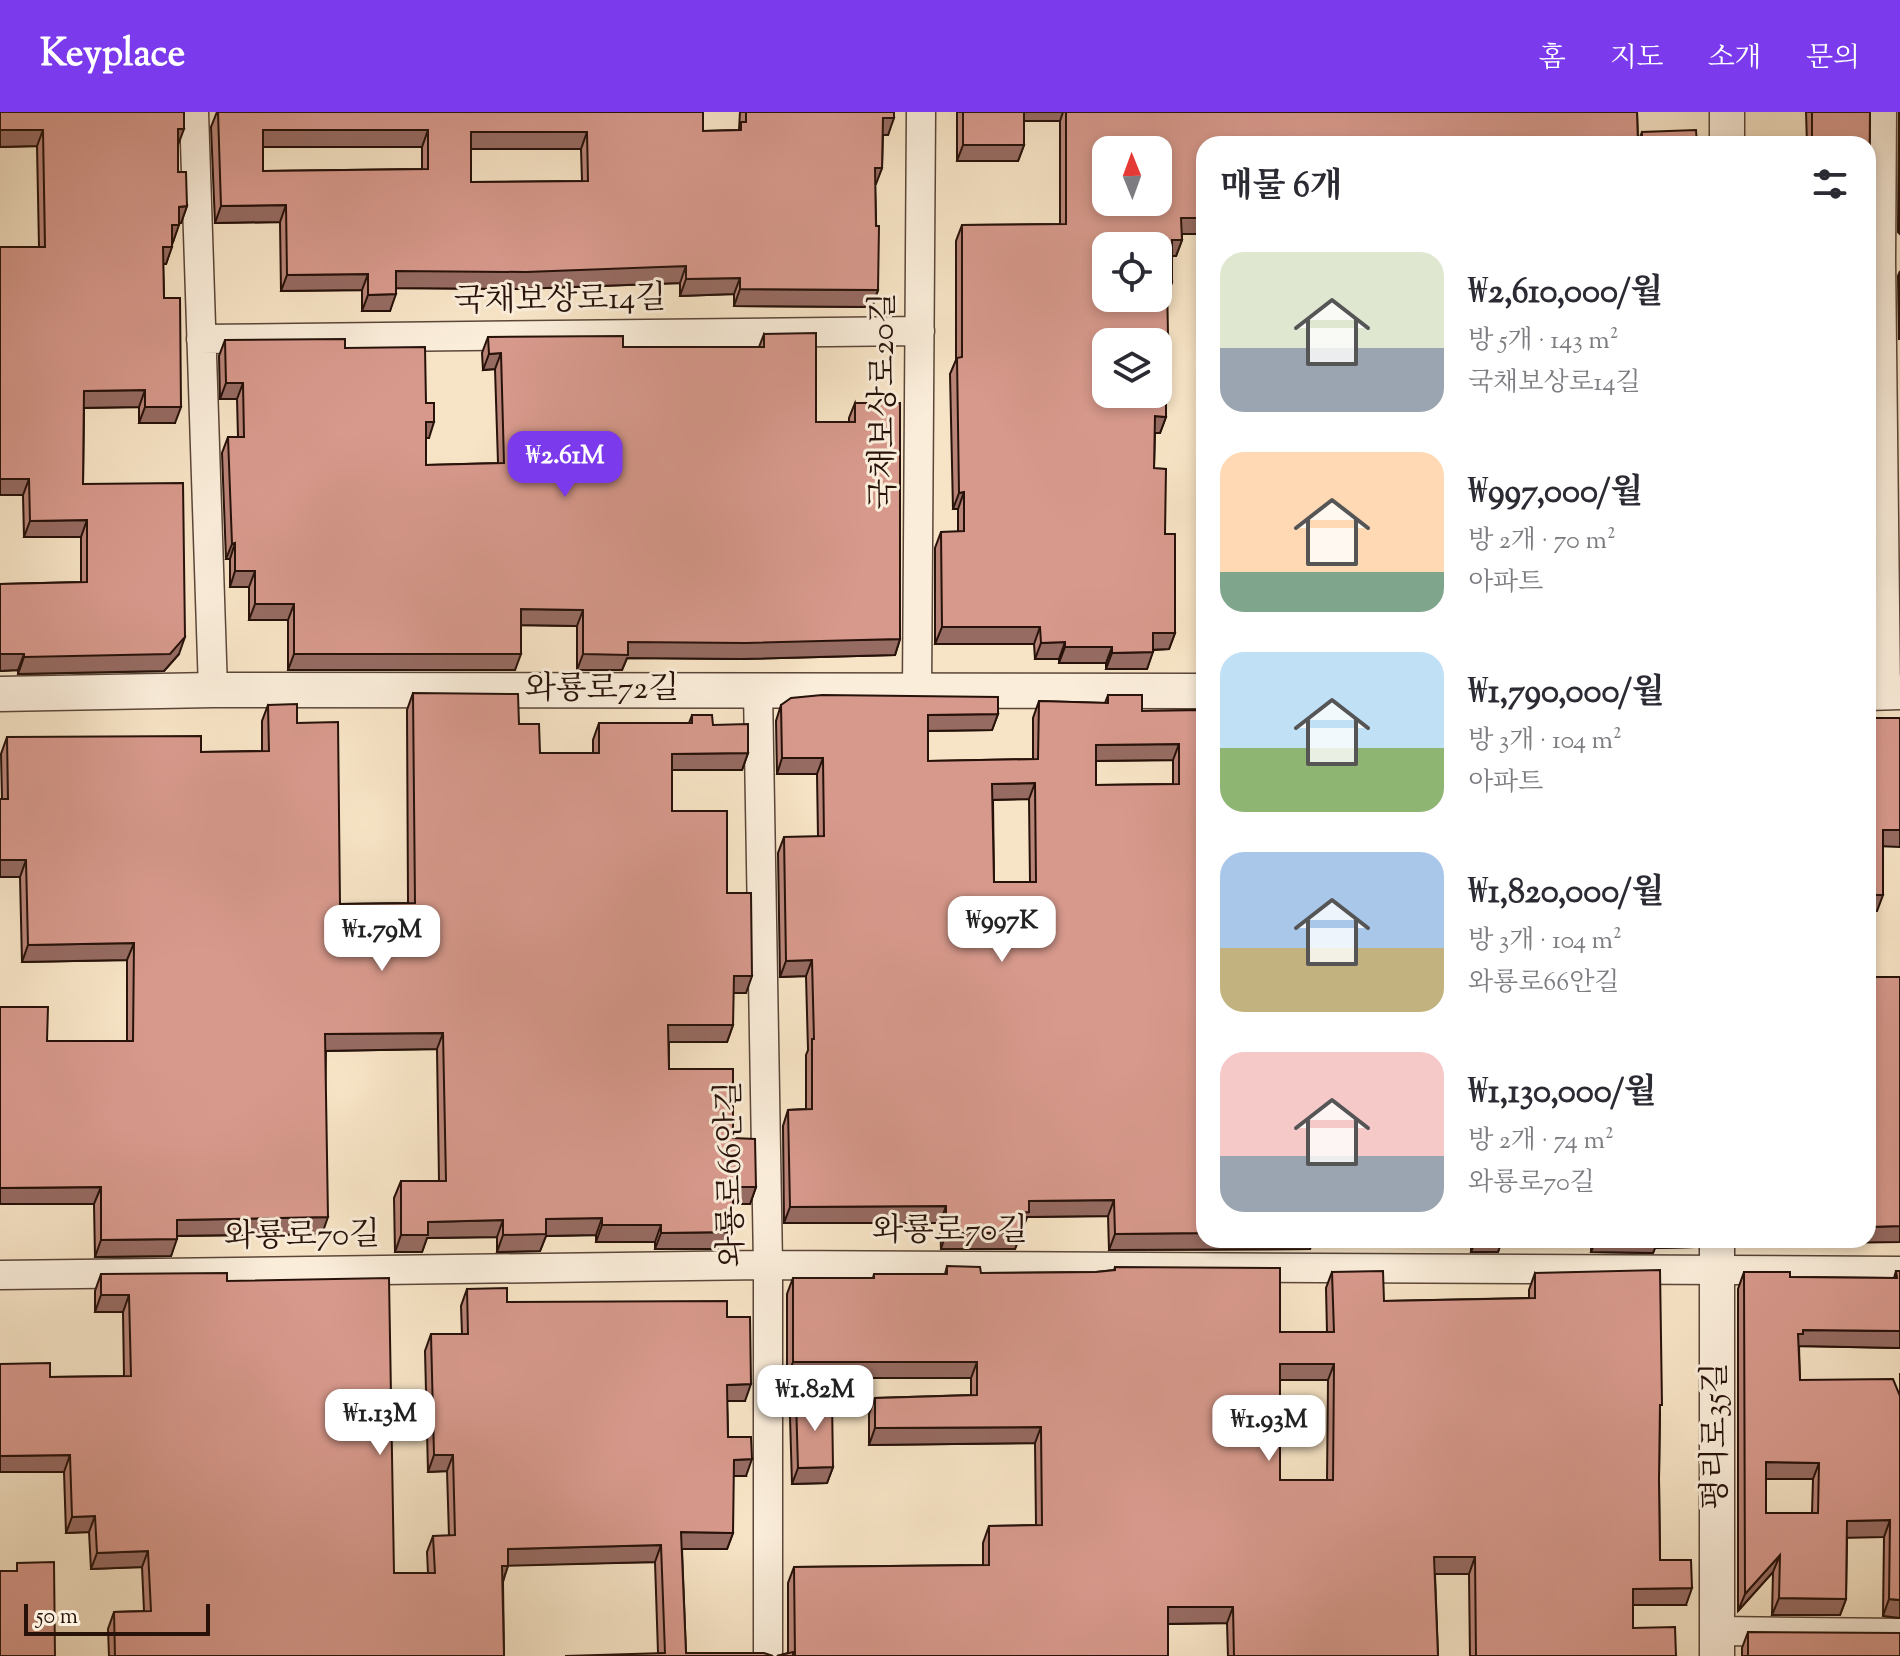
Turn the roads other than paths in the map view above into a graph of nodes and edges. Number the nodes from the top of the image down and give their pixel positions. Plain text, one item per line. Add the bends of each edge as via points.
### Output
1 (194, 112) edge
2 (921, 112) edge
3 (1727, 112) edge
4 (1882, 112) edge
5 (1727, 136) edge
6 (1883, 261) edge
7 (920, 331) junction
8 (201, 339) junction
9 (213, 690) junction
10 (758, 691) junction
11 (917, 691) junction
12 (1196, 691) edge
13 (1885, 693) edge
14 (0, 694) edge
15 (1717, 1255) edge
16 (768, 1265) junction
17 (1900, 1271) edge
18 (0, 1275) edge
19 (1900, 1633) edge
20 (1717, 1644) edge
21 (768, 1656) edge

1 - 8 street
2 - 7 street, 국채보상로20길
3 - 5 street
4 - 6 street
6 - 13 street
7 - 8 street, 국채보상로14길
7 - 11 street, 국채보상로20길
8 - 9 street
9 - 10 street, 와룡로72길
9 - 14 street, 와룡로72길
10 - 11 street, 와룡로72길
10 - 16 street, 와룡로66안길
11 - 12 street, 와룡로72길
15 - 16 street, 와룡로70길
15 - 17 street, 와룡로70길
15 - 20 street, 평리로35길
16 - 18 street, 와룡로70길
16 - 21 street, 와룡로66안길
19 - 20 street, 평리로35길

